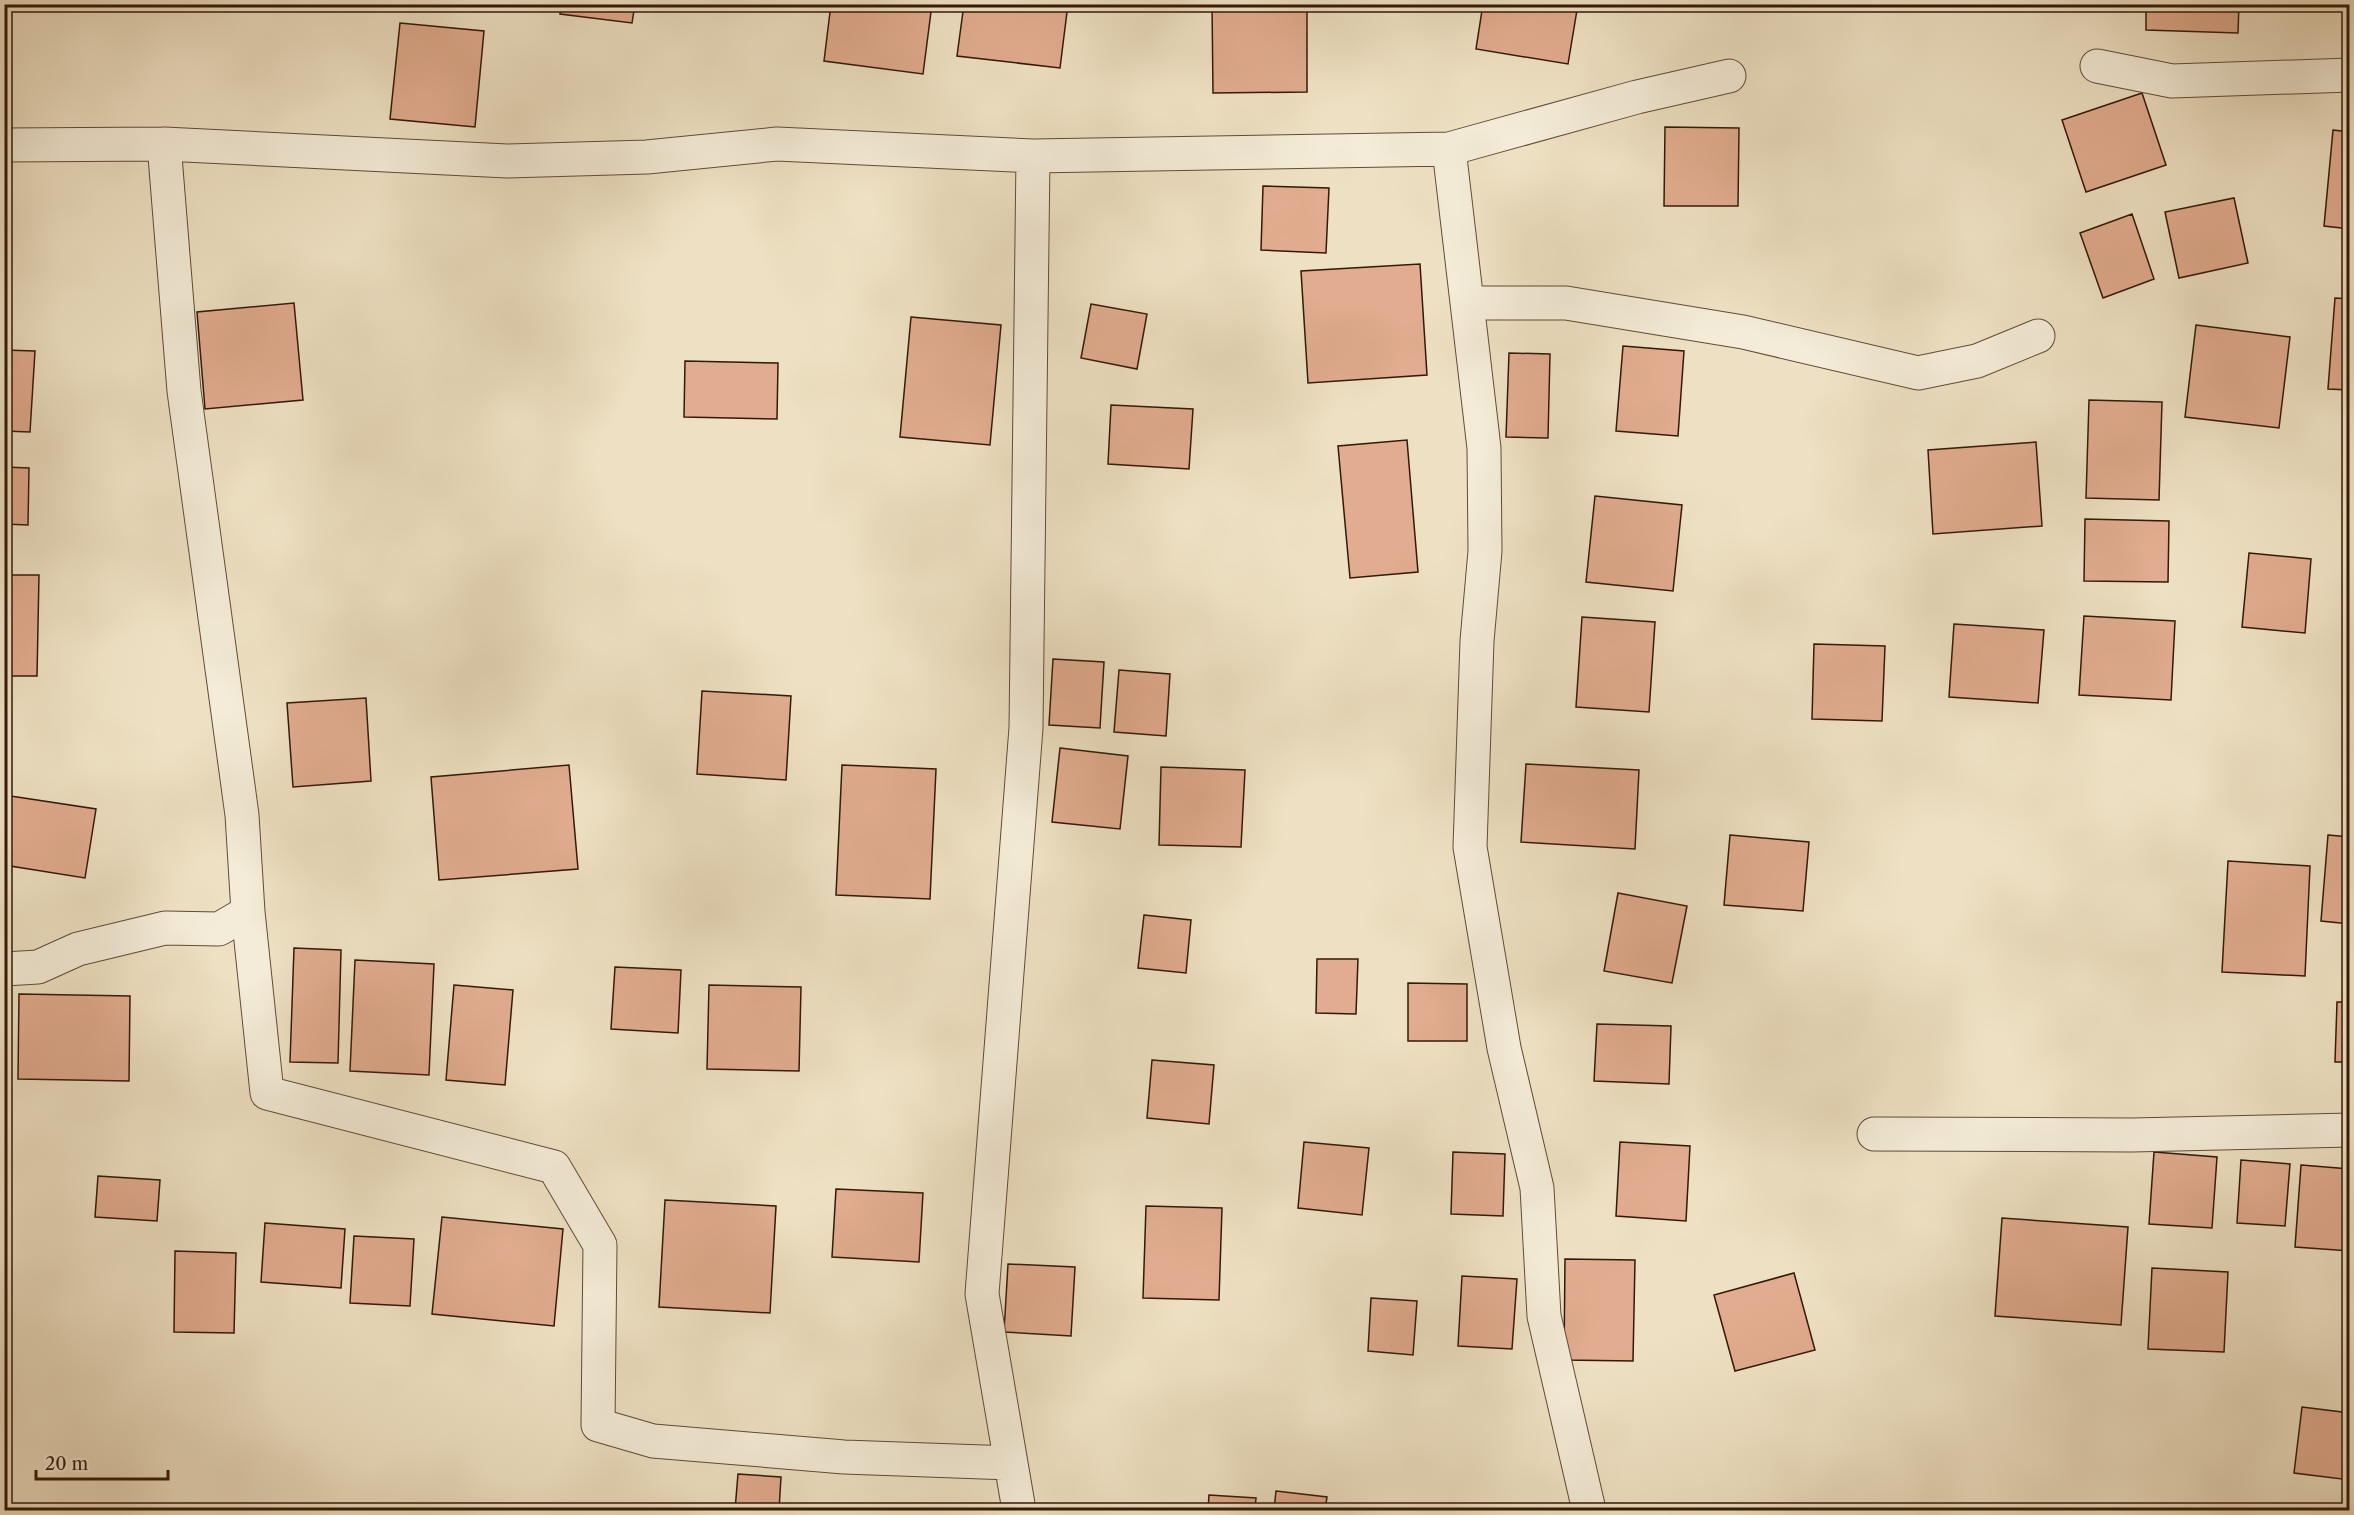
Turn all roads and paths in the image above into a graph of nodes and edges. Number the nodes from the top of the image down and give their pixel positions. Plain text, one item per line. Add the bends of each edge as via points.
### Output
1 (2097, 66) dead end
2 (2349, 75) edge
3 (1729, 76) dead end
4 (164, 144) junction
5 (4, 145) edge
6 (1449, 149) junction
7 (1033, 156) junction
8 (1469, 303) junction
9 (2038, 336) dead end
10 (248, 912) junction
11 (4, 969) edge
12 (2349, 1130) edge
13 (1874, 1134) dead end
14 (1011, 1463) junction
15 (1019, 1510) edge
16 (1589, 1510) edge

1 - 2 street via 2172,81
3 - 6 street
4 - 5 street
4 - 7 street via 507,161 647,157 777,144
4 - 10 street via 184,391 242,815
6 - 7 street
6 - 8 street
7 - 14 street via 1026,728 982,1294
8 - 9 street via 1566,303 1743,332 1918,373 1977,361
8 - 16 street via 1484,448 1485,540 1476,653 1470,847 1504,1048 1537,1188 1544,1316
10 - 11 street via 219,929 165,928 78,948 38,967
10 - 14 street via 267,1093 554,1167 600,1245 598,1425 653,1441 844,1457
12 - 13 street via 2132,1136
14 - 15 street

